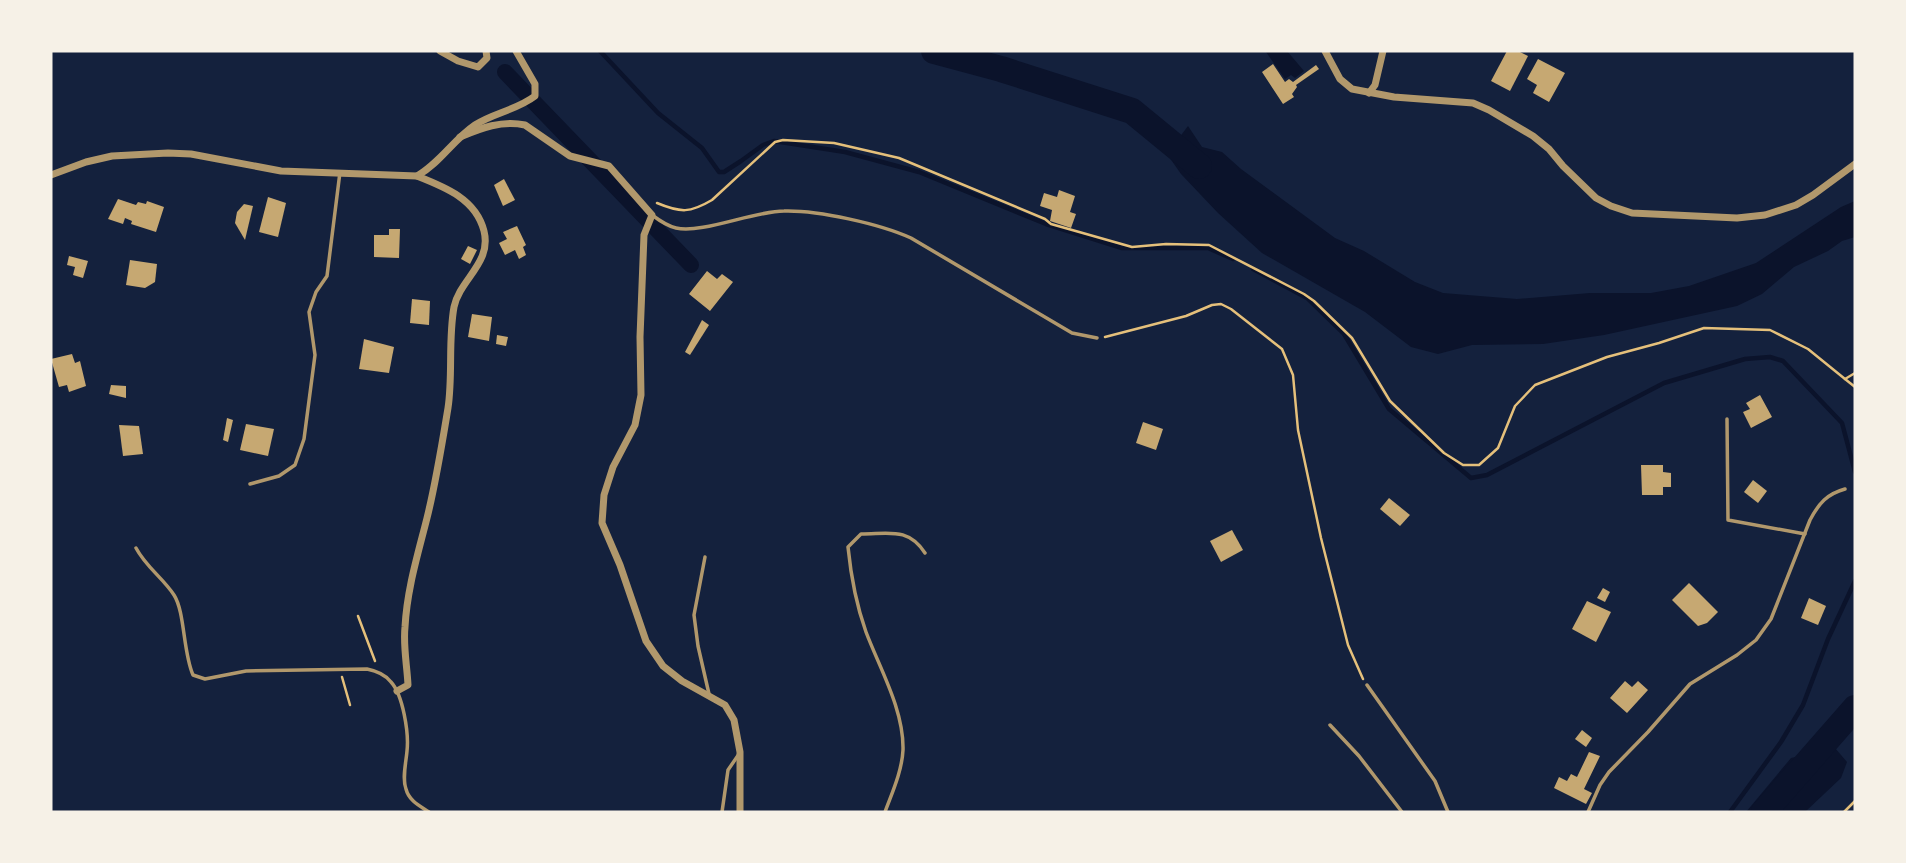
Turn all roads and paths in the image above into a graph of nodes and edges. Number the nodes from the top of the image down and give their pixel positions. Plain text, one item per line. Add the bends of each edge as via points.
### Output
1 (440, 51) edge
2 (486, 51) edge
3 (516, 51) edge
4 (1325, 51) edge
5 (1383, 51) edge
6 (1368, 93) junction
7 (460, 137) junction
8 (1855, 164) edge
9 (340, 172) junction
10 (51, 175) edge
11 (417, 176) junction
12 (653, 201) dead end
13 (652, 215) junction
14 (1097, 338) joint
15 (1855, 373) edge
16 (1844, 379) junction
17 (1855, 387) edge
18 (1727, 419) dead end
19 (250, 484) dead end
20 (1845, 489) dead end
21 (1805, 534) junction
22 (136, 548) dead end
23 (925, 553) dead end
24 (705, 557) dead end
25 (358, 616) dead end
26 (340, 671) junction
27 (390, 680) junction
28 (1367, 685) joint
29 (397, 691) junction
30 (709, 694) junction
31 (350, 705) dead end
32 (1331, 725) dead end
33 (740, 752) junction
34 (1855, 801) edge
35 (429, 812) edge
36 (722, 812) edge
37 (740, 812) edge
38 (885, 812) edge
39 (1402, 812) edge
40 (1448, 812) edge
41 (1588, 812) edge
42 (1844, 812) edge

1 - 2 street via 478,68 487,58
3 - 7 street via 535,84 534,96 485,119
4 - 6 street via 1346,85
5 - 6 street via 1375,85
6 - 8 street via 1474,103 1533,136 1596,198 1632,213 1765,215 1814,195
7 - 11 street via 432,168
7 - 13 street via 488,126 525,125 570,156 608,166
9 - 10 street via 281,171 168,153 112,156
9 - 11 street
9 - 19 lane via 327,276 309,312 315,355 304,439 295,465 279,476
11 - 29 street via 462,197 480,221 485,240 481,262 463,286 454,309 448,406 408,597 404,637 408,685
12 - 16 path via 686,212 712,200 775,142 834,142 899,158 1051,224 1132,247 1209,245 1314,300 1352,338 1390,401 1444,453 1463,465 1479,465 1498,448 1515,406 1535,385 1607,357 1704,328 1770,330 1808,349
13 - 14 lane via 679,229 782,211 890,229 1072,333
13 - 30 street via 644,234 641,395 635,425 612,467 602,523 646,641 663,666
14 - 28 path via 1221,304 1282,349 1293,375 1298,430 1348,645
15 - 16 path
16 - 17 path
18 - 21 lane via 1728,520
20 - 21 lane via 1818,505
21 - 41 lane via 1762,634 1690,684 1609,772
22 - 26 lane via 176,597 193,675
23 - 38 lane via 916,539 900,534 861,534 848,547 852,589 900,720 903,751
24 - 30 lane via 694,615
25 - 27 path via 373,658
26 - 27 lane via 367,669
26 - 31 path
27 - 29 lane
28 - 40 lane via 1435,781
29 - 35 lane via 408,747 404,787 409,797
30 - 33 street via 725,705 734,720
32 - 39 lane
33 - 36 lane via 728,769
33 - 37 street
34 - 42 path

